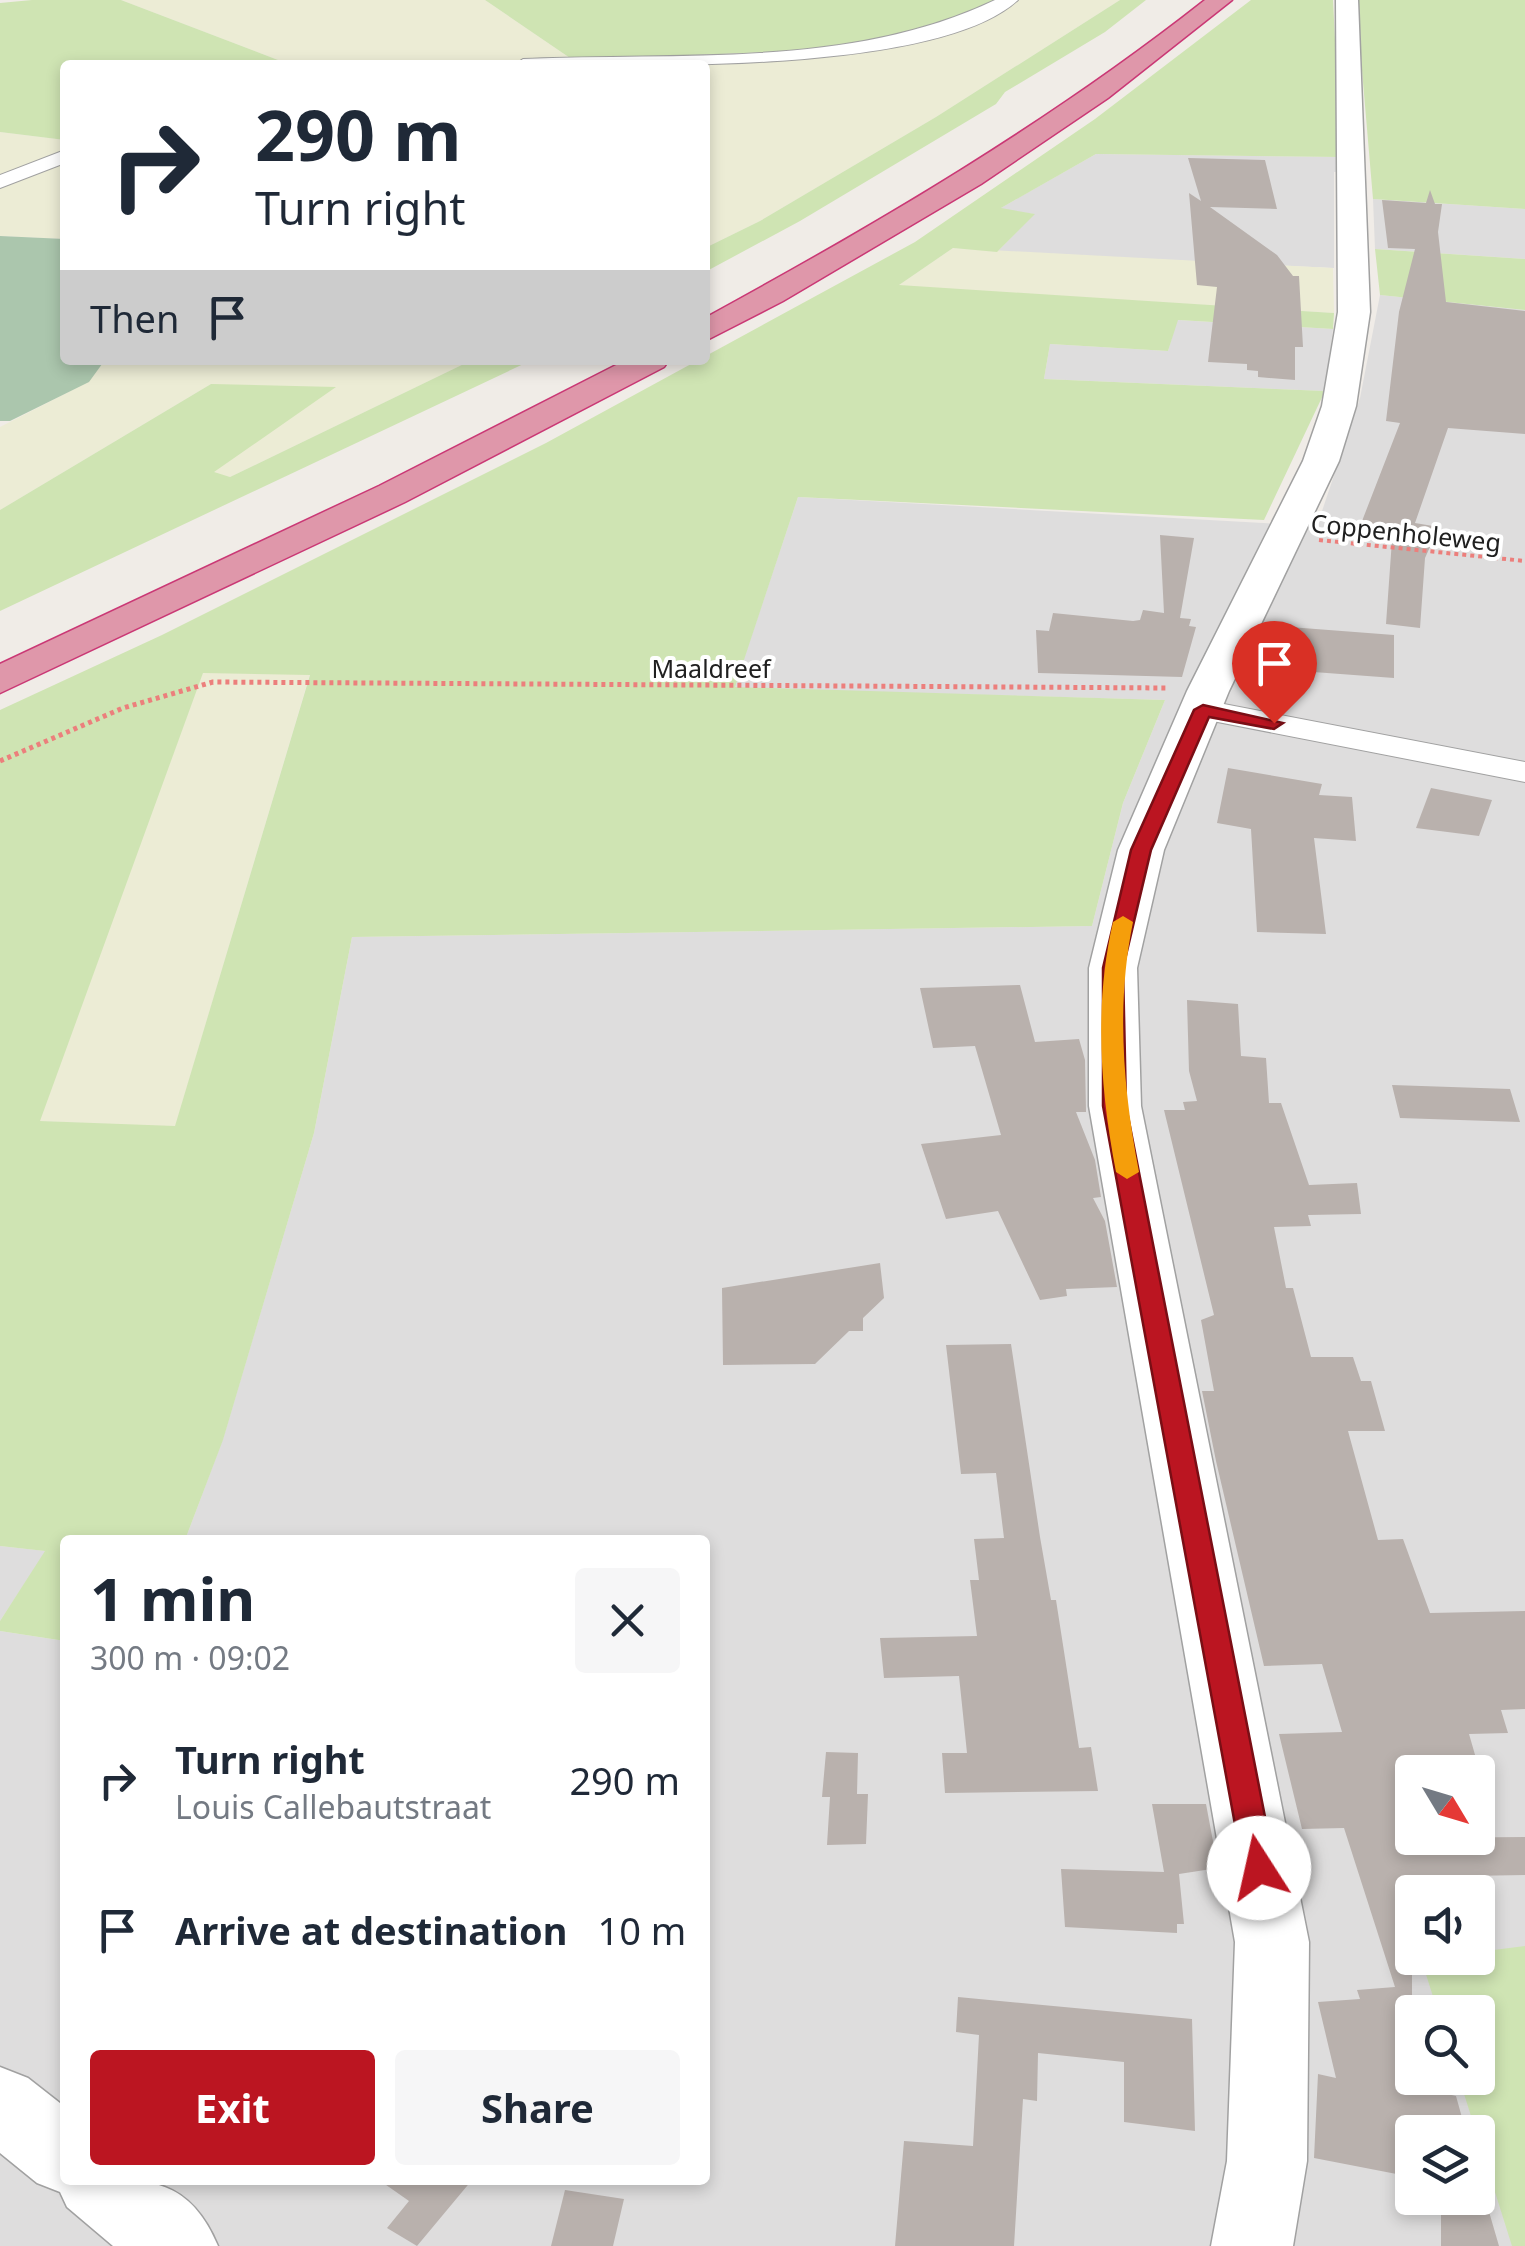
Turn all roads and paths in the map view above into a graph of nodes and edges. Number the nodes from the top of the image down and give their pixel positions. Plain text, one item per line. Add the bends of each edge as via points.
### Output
1 (1009, 0) edge
2 (1176, 0) edge
3 (1220, 0) edge
4 (1347, 0) edge
5 (624, 60) edge
6 (1088, 65) dead end
7 (60, 158) edge
8 (0, 182) edge
9 (710, 328) edge
10 (578, 365) edge
11 (642, 365) edge
12 (1283, 537) junction
13 (1525, 562) edge
14 (0, 641) edge
15 (0, 680) edge
16 (1206, 701) junction
17 (0, 760) edge
18 (1525, 772) edge
19 (0, 2104) edge
20 (60, 2152) edge
21 (101, 2185) edge
22 (177, 2246) edge
23 (1252, 2246) edge

1 - 5 street via 944,26 845,49
2 - 6 highway
3 - 9 highway via 1032,138
4 - 12 street via 1350,352 1321,461
7 - 8 street
10 - 14 highway
11 - 15 highway via 392,494
12 - 13 path, Coppenholeweg
12 - 16 street
16 - 17 path, Maaldreef via 1124,686 213,682 123,708
16 - 18 street
16 - 23 street via 1141,850 1113,968 1112,1035 1115,1106 1272,1942 1267,2162
19 - 20 street
21 - 22 street

